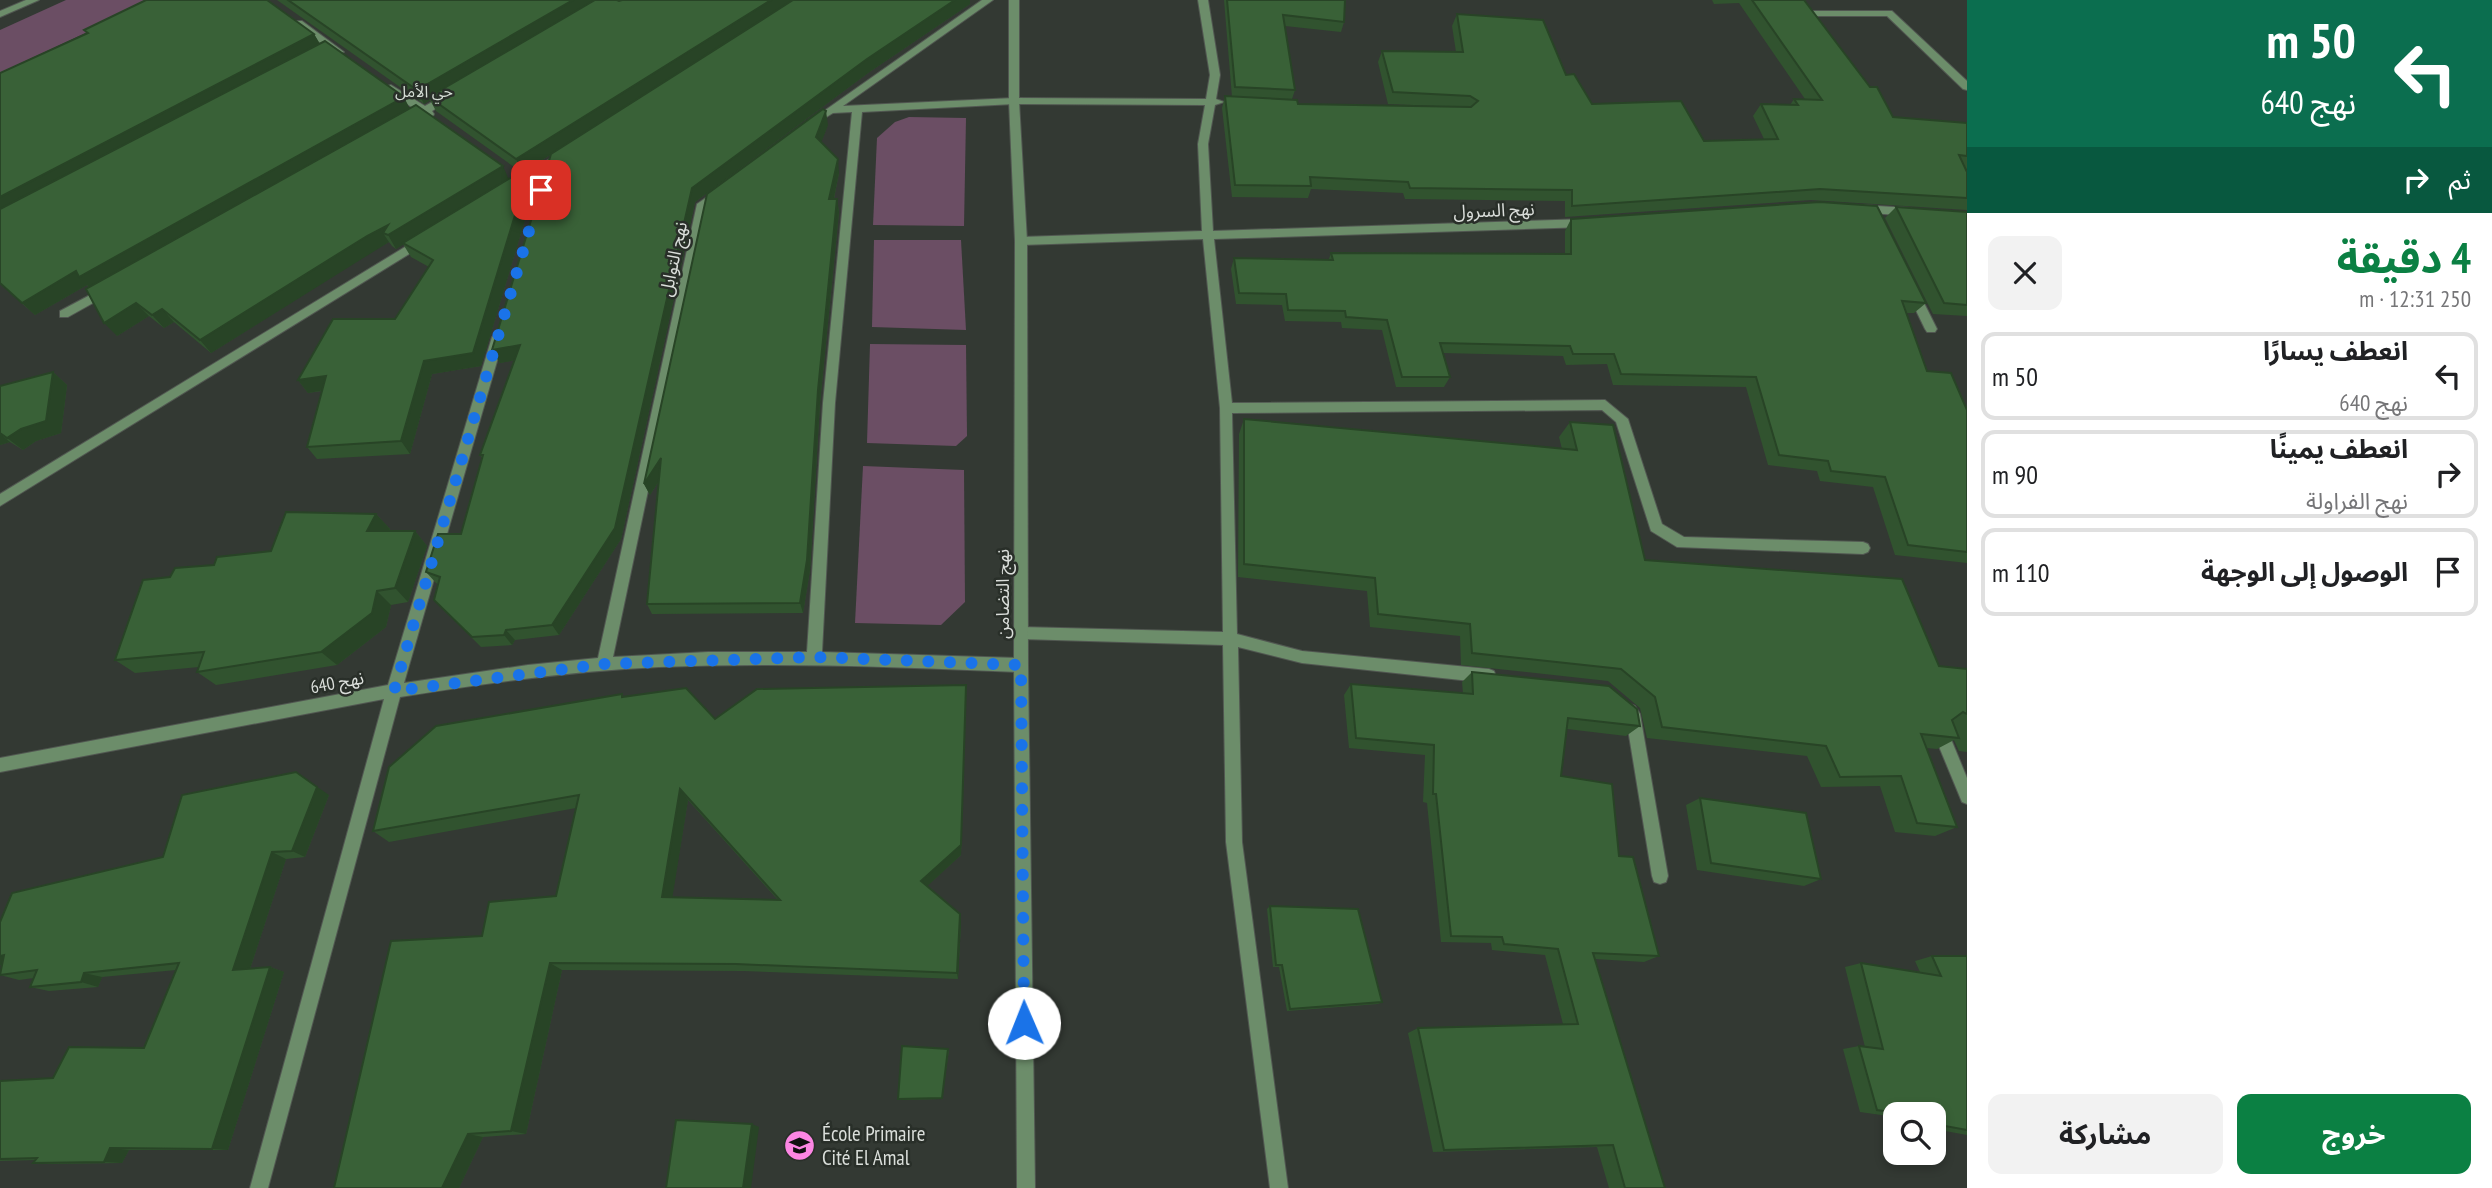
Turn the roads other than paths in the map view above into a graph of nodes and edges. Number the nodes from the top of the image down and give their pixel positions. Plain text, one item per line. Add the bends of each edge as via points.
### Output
1 (34, 0) edge
2 (988, 0) edge
3 (1014, 0) edge
4 (1203, 0) edge
5 (1806, 14) edge
6 (0, 15) edge
7 (289, 16) edge
8 (334, 48) junction
9 (322, 55) edge
10 (345, 56) edge
11 (379, 80) edge
12 (1967, 88) edge
13 (460, 90) edge
14 (1014, 101) junction
15 (1218, 102) junction
16 (857, 109) junction
17 (424, 111) junction
18 (829, 111) junction
19 (435, 119) edge
20 (400, 125) edge
21 (797, 134) edge
22 (573, 149) edge
23 (733, 182) edge
24 (509, 188) edge
25 (1847, 208) edge
26 (1872, 209) junction
27 (1926, 214) edge
28 (1878, 221) edge
29 (1601, 222) edge
30 (438, 231) edge
31 (1208, 236) junction
32 (1021, 242) junction
33 (124, 280) edge
34 (1908, 281) edge
35 (64, 314) dead end
36 (503, 322) edge
37 (1931, 329) dead end
38 (1226, 408) junction
39 (0, 501) edge
40 (1863, 548) dead end
41 (1021, 633) junction
42 (1232, 639) junction
43 (814, 657) junction
44 (604, 664) junction
45 (1021, 665) junction
46 (1505, 678) edge
47 (394, 691) junction
48 (1622, 705) edge
49 (1941, 732) edge
50 (0, 765) edge
51 (1967, 797) edge
52 (1660, 876) dead end
53 (259, 1188) edge
54 (1026, 1188) edge
55 (1279, 1188) edge

1 - 6 street
2 - 18 street
3 - 14 street, نهج التضامن
4 - 15 street
5 - 12 street via 1889,13
7 - 8 street
8 - 9 street
8 - 10 street
11 - 17 street
13 - 17 street
14 - 15 street
14 - 16 street
14 - 32 street, نهج التضامن
15 - 31 street via 1203,144
16 - 18 street
16 - 43 street via 829,403
17 - 19 street
17 - 20 street
18 - 21 street
22 - 24 street via 547,171 515,177
23 - 44 street, نهج التوابل via 703,204
25 - 26 street
26 - 27 street
26 - 28 street
29 - 31 street, نهج السرول
30 - 39 street
31 - 32 street, نهج السرول
31 - 38 street
32 - 41 street, نهج التضامن
33 - 35 street
34 - 37 street
36 - 47 street
38 - 40 street via 1605,405 1622,419 1656,527 1682,543
38 - 42 street
41 - 42 street
41 - 45 street, نهج التضامن
42 - 46 street via 1301,657
42 - 55 street via 1234,842
43 - 44 street, نهج 640
43 - 45 street, نهج 640
44 - 47 street, نهج 640
45 - 54 street, نهج التضامن
47 - 50 street, نهج 640
47 - 53 street
48 - 52 street via 1633,714
49 - 51 street

